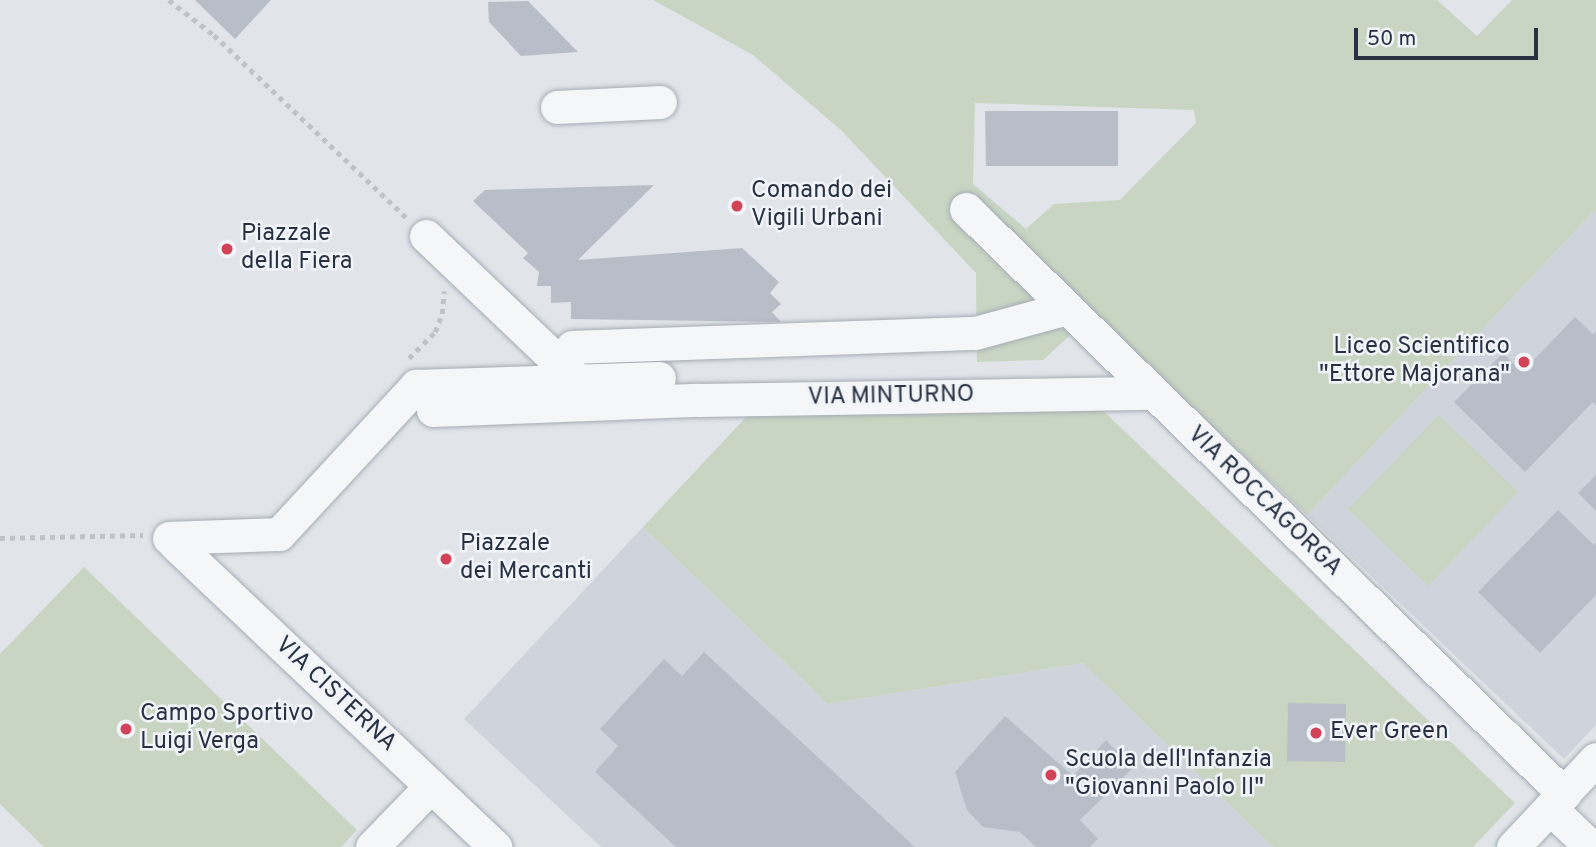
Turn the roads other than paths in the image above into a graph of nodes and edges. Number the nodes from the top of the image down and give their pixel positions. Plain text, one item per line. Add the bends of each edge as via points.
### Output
1 (660, 102) dead end
2 (557, 107) dead end
3 (966, 209) dead end
4 (426, 236) road end
5 (1067, 308) junction
6 (572, 347) dead end
7 (659, 378) junction
8 (577, 380) junction
9 (1143, 383) junction
10 (629, 402) junction
11 (433, 410) dead end
12 (165, 539) joint
13 (1596, 759) edge
14 (431, 786) junction
15 (1557, 801) junction
16 (372, 847) edge
17 (495, 847) edge
18 (1513, 847) edge
19 (1591, 847) edge

1 - 2 street
3 - 5 street, VIA ROCCAGORGA
4 - 8 street
5 - 6 street via 975,333
5 - 9 street, VIA ROCCAGORGA
7 - 8 street, VIA MINTURNO
7 - 9 street, VIA MINTURNO
7 - 10 street
8 - 12 street, VIA MINTURNO via 416,386 279,534
9 - 10 street, VIA MINTURNO
9 - 15 street, VIA ROCCAGORGA
10 - 11 street, VIA MINTURNO
12 - 14 street, VIA CISTERNA
13 - 15 street
14 - 16 street
14 - 17 street, VIA CISTERNA
15 - 18 street
15 - 19 street, VIA ROCCAGORGA

